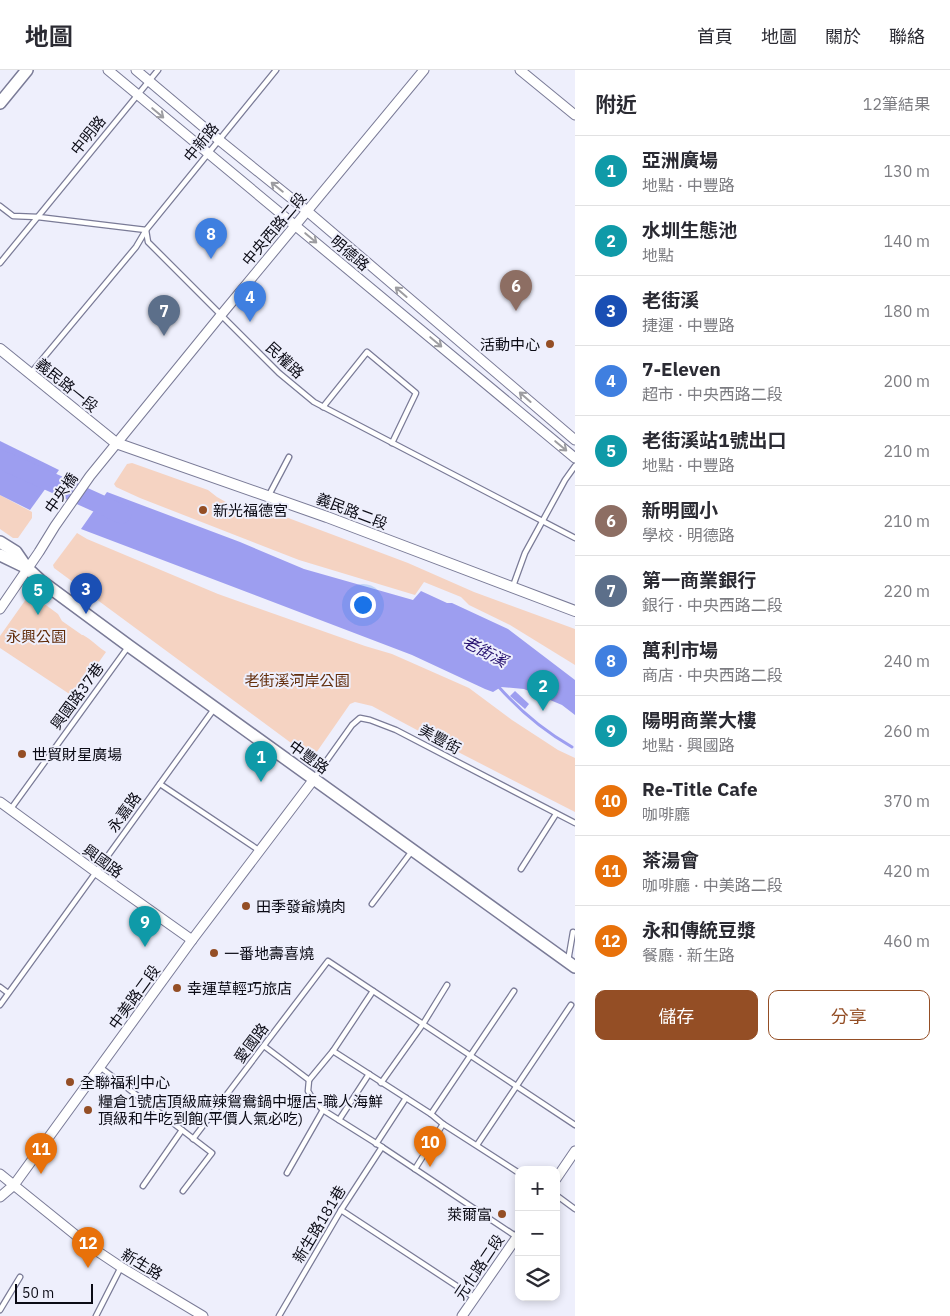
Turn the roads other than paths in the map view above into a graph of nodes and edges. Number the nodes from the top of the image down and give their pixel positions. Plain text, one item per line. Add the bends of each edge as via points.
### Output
1 (27, 70) edge
2 (108, 70) edge
3 (136, 70) edge
4 (158, 70) edge
5 (276, 70) edge
6 (424, 70) edge
7 (520, 70) edge
8 (149, 80) junction
9 (137, 95) junction
10 (0, 103) edge
11 (575, 115) edge
12 (219, 140) junction
13 (208, 154) junction
14 (0, 206) edge
15 (307, 211) junction
16 (38, 217) junction
17 (296, 226) junction
18 (146, 230) junction
19 (0, 263) edge
20 (221, 315) junction
21 (0, 349) edge
22 (30, 374) junction
23 (323, 407) junction
24 (575, 440) edge
25 (116, 443) junction
26 (392, 443) junction
27 (289, 457) dead end
28 (575, 458) edge
29 (575, 466) edge
30 (90, 476) joint
31 (269, 496) junction
32 (543, 521) junction
33 (575, 538) edge
34 (0, 542) edge
35 (0, 555) edge
36 (27, 568) junction
37 (512, 587) junction
38 (0, 609) edge
39 (575, 611) edge
40 (129, 646) junction
41 (215, 708) junction
42 (314, 778) junction
43 (160, 784) junction
44 (0, 802) edge
45 (10, 810) junction
46 (556, 814) junction
47 (575, 823) edge
48 (413, 850) junction
49 (260, 851) junction
50 (521, 869) dead end
51 (96, 872) junction
52 (372, 904) dead end
53 (573, 932) dead end
54 (192, 940) junction
55 (572, 965) edge
56 (447, 985) dead end
57 (0, 987) edge
58 (373, 991) junction
59 (514, 991) dead end
60 (8, 993) junction
61 (0, 1004) edge
62 (571, 1006) dead end
63 (422, 1024) junction
64 (264, 1046) junction
65 (333, 1051) junction
66 (470, 1056) junction
67 (100, 1067) junction
68 (368, 1074) junction
69 (310, 1080) junction
70 (382, 1083) junction
71 (517, 1087) junction
72 (406, 1098) junction
73 (323, 1110) junction
74 (431, 1114) junction
75 (338, 1120) junction
76 (443, 1124) junction
77 (575, 1126) edge
78 (182, 1130) junction
79 (193, 1139) junction
80 (376, 1144) junction
81 (477, 1145) junction
82 (382, 1147) junction
83 (575, 1151) edge
84 (415, 1170) junction
85 (515, 1170) edge
86 (288, 1173) dead end
87 (560, 1173) edge
88 (0, 1174) edge
89 (14, 1185) junction
90 (143, 1186) dead end
91 (182, 1191) dead end
92 (0, 1197) edge
93 (560, 1198) edge
94 (575, 1209) edge
95 (341, 1210) junction
96 (515, 1233) edge
97 (515, 1239) edge
98 (121, 1267) junction
99 (20, 1277) dead end
100 (475, 1298) junction
101 (0, 1310) edge
102 (96, 1316) edge
103 (201, 1316) edge
104 (279, 1316) edge
105 (462, 1316) edge

1 - 10 main road
2 - 9 street, 明德路
3 - 8 street, 明德路
4 - 8 lane, 中明路
5 - 12 lane, 中新路
6 - 15 street, 中央西路二段
7 - 11 street
8 - 9 lane, 中明路
8 - 12 street, 明德路
9 -> 13 street, 明德路
9 - 16 lane, 中明路
12 - 13 lane, 中新路
15 -> 12 street, 明德路
13 - 17 street, 明德路
13 - 18 lane, 中新路
14 - 16 lane via 13,216
15 - 17 street, 中央西路二段
24 -> 15 street, 明德路
16 - 18 lane
16 - 19 lane, 中明路
17 - 20 street, 中央西路二段
17 -> 28 street, 明德路
18 - 20 lane, 民權路 via 148,242
18 - 22 lane, 中新路 via 136,247
20 - 23 lane, 民權路 via 279,373
20 - 25 street, 中央西路二段
21 - 22 street, 義民路一段
22 - 25 street, 義民路一段
23 - 26 lane, 民權路
23 - 26 lane via 367,352 416,393
25 - 30 street, 中央西路二段
25 - 31 street, 義民路二段
26 - 32 lane, 民權路
27 - 31 lane
29 - 32 lane
30 - 36 street, 中央橋
31 - 37 street, 義民路二段
32 - 33 lane, 民權路
32 - 37 lane via 525,553
34 - 36 main road, 中豐路 via 16,552
35 - 36 main road, 中豐路
36 - 38 street
36 - 40 main road, 中豐路
37 - 39 street, 義民路二段
40 - 41 main road, 中豐路
40 - 45 lane, 興國路37巷
41 - 42 main road, 中豐路
41 - 43 lane, 永嘉路
42 - 46 lane, 美豐街 via 352,724 360,718 396,730
42 - 48 main road, 中豐路
42 - 49 street, 中美路二段
43 - 49 lane
43 - 51 lane, 永嘉路
44 - 45 street, 興國路
45 - 51 street, 興國路
46 - 47 lane, 美豐街
46 - 50 lane
48 - 52 lane
48 - 55 main road, 中豐路
49 - 54 street, 中美路二段
51 - 54 street, 興國路
51 - 60 lane, 永嘉路
53 - 55 lane
54 - 67 street, 中美路二段
56 - 63 lane
57 - 60 lane
58 - 63 lane
58 - 64 lane, 愛國路 via 328,961
58 - 65 lane
59 - 66 lane
60 - 61 lane, 永嘉路
62 - 71 lane
63 - 66 lane
63 - 70 lane
64 - 69 lane
64 - 79 lane, 愛國路
65 - 68 lane
65 - 69 lane
66 - 71 lane
66 - 74 lane
67 - 78 lane
67 - 89 street, 中美路二段
68 - 70 lane
68 - 75 lane
69 - 73 lane via 308,1091
70 - 72 lane
71 - 77 lane
71 - 81 lane
72 - 74 lane
72 - 80 lane
73 - 75 lane
73 - 86 lane
74 - 76 lane
75 - 80 lane
76 - 81 lane
76 - 84 lane
78 - 79 lane
78 - 90 lane
79 - 91 lane via 212,1153
80 - 82 lane
81 - 85 lane
82 - 84 lane
82 - 95 lane, 新生路181巷
83 - 87 street
84 - 96 lane
88 - 89 street, 新生路
89 - 92 street, 中美路二段
89 - 98 street, 新生路 via 88,1246
93 - 94 lane
95 - 100 lane
95 - 104 lane, 新生路181巷
97 - 100 street, 元化路二段
98 - 102 lane
98 - 103 street, 新生路
99 - 101 lane
100 - 105 street, 元化路二段

